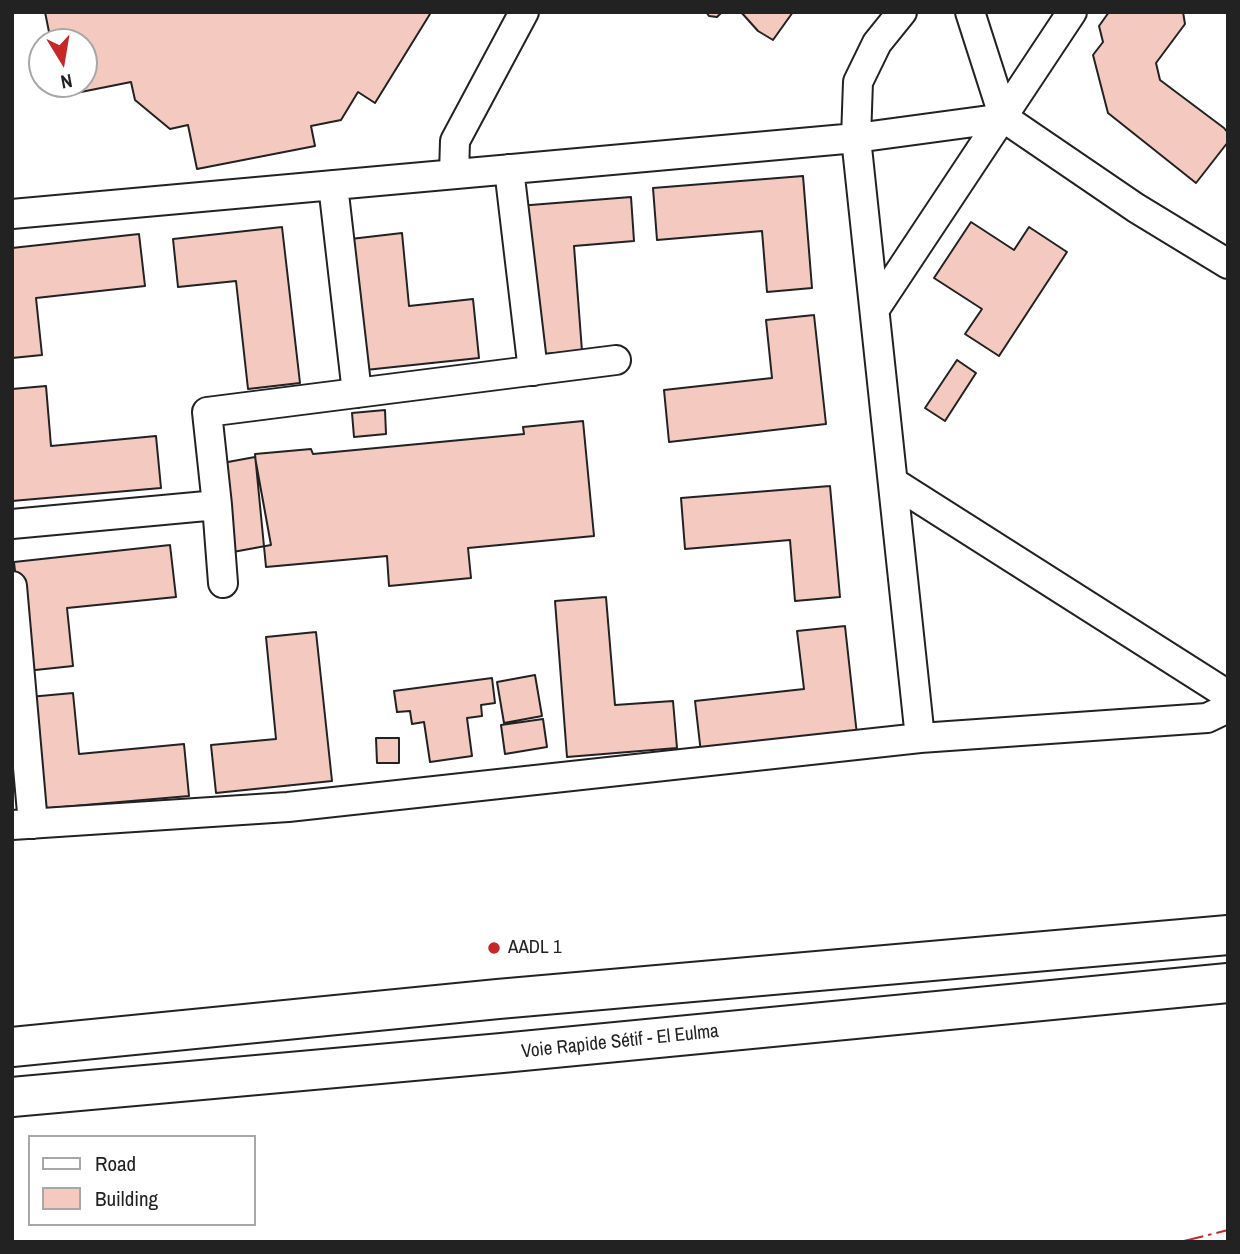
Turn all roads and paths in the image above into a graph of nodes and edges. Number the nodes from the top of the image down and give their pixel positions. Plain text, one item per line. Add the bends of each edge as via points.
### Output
1 (524, 12) edge
2 (902, 12) edge
3 (970, 12) edge
4 (1072, 12) edge
5 (1004, 118) junction
6 (856, 138) junction
7 (509, 169) junction
8 (454, 174) junction
9 (333, 185) junction
10 (12, 214) edge
11 (1228, 264) edge
12 (875, 309) junction
13 (616, 360) dead end
14 (533, 371) junction
15 (357, 393) junction
16 (893, 482) junction
17 (217, 505) junction
18 (12, 524) edge
19 (223, 583) dead end
20 (12, 586) edge
21 (1228, 695) edge
22 (1228, 708) edge
23 (920, 738) junction
24 (22, 825) edge
25 (1228, 934) edge
26 (1228, 983) edge
27 (12, 1046) edge
28 (12, 1097) edge

1 - 8 street via 455,141
2 - 6 street via 877,43 858,82
3 - 5 street
4 - 5 street
5 - 6 street
5 - 11 street
5 - 12 street
6 - 7 street
6 - 12 street
7 - 8 street
7 - 14 street
8 - 9 street
9 - 10 street
9 - 15 street
12 - 16 street
13 - 14 street
14 - 15 street
15 - 17 street via 207,412
16 - 21 street
16 - 23 street
17 - 18 street
17 - 19 street
20 - 24 street
22 - 23 street via 1207,718
23 - 24 street via 288,807
25 - 27 highway
26 - 28 highway, Voie Rapide Sétif - El Eulma

